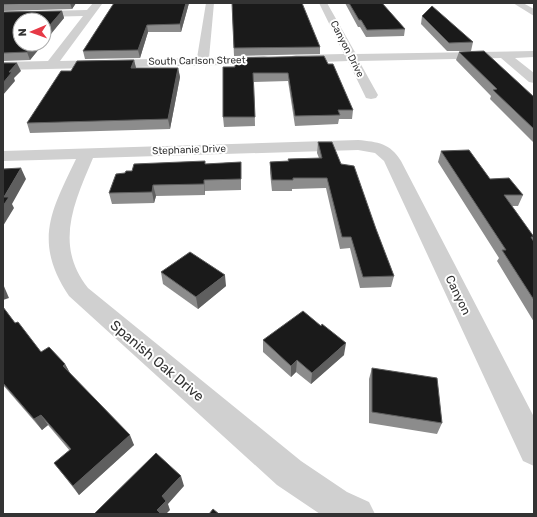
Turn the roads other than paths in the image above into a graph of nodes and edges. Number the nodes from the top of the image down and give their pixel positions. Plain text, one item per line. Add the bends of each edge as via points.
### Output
1 (98, 3) edge
2 (210, 3) edge
3 (323, 3) edge
4 (517, 3) edge
5 (90, 13) junction
6 (534, 13) edge
7 (3, 14) edge
8 (534, 54) edge
9 (504, 55) junction
10 (351, 58) junction
11 (203, 61) junction
12 (51, 65) junction
13 (3, 66) edge
14 (534, 79) edge
15 (370, 95) dead end
16 (376, 148) joint
17 (87, 153) junction
18 (3, 156) edge
19 (534, 450) edge
20 (357, 514) edge

1 - 5 street
2 - 11 street
3 - 10 street, Canyon Drive
4 - 6 street
5 - 7 street
5 - 12 street
8 - 9 street, South Carlson Street
9 - 10 street, South Carlson Street
9 - 14 street
10 - 11 street, South Carlson Street
10 - 15 street, Canyon Drive
11 - 12 street, South Carlson Street
12 - 13 street, South Carlson Street
16 - 17 street, Stephanie Drive via 358,145
16 - 19 street, Canyon via 388,153 392,158
17 - 18 street, Stephanie Drive
17 - 20 street, Spanish Oak Drive via 59,221 58,237 60,256 67,275 80,294 289,473 336,504

